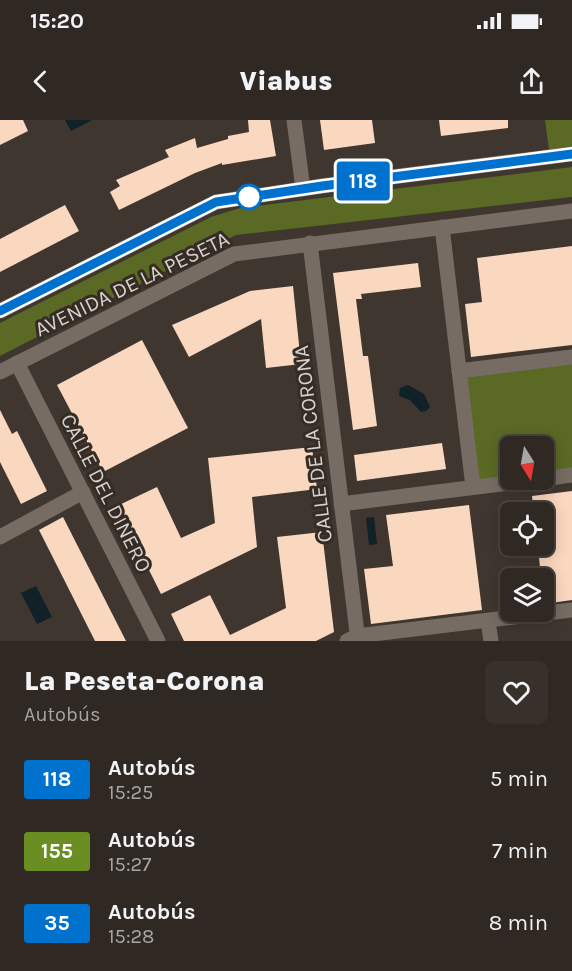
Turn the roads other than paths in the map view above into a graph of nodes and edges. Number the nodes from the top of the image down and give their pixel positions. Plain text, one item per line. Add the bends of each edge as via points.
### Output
1 (294, 120) edge
2 (572, 154) edge
3 (303, 189) junction
4 (572, 211) edge
5 (442, 227) junction
6 (309, 243) junction
7 (0, 311) edge
8 (572, 357) edge
9 (17, 363) junction
10 (459, 371) junction
11 (0, 372) edge
12 (572, 475) edge
13 (554, 477) edge
14 (500, 484) edge
15 (473, 487) junction
16 (83, 492) junction
17 (341, 504) junction
18 (0, 537) edge
19 (572, 610) edge
20 (488, 621) junction
21 (354, 639) edge
22 (158, 641) edge
23 (491, 641) edge

1 - 3 street
2 - 3 street, AVENIDA DE LA PESETA
3 - 7 street, AVENIDA DE LA PESETA via 216,202
4 - 5 street, AVENIDA DE LA PESETA
5 - 6 street, AVENIDA DE LA PESETA
5 - 10 street
6 - 9 street, AVENIDA DE LA PESETA via 234,254
6 - 17 street, CALLE DE LA CORONA
8 - 10 street
9 - 11 street, AVENIDA DE LA PESETA
9 - 16 street, CALLE DEL DINERO
10 - 15 street
12 - 13 street
14 - 15 street
15 - 17 street
16 - 18 street
16 - 22 street, CALLE DEL DINERO
17 - 21 street, CALLE DE LA CORONA
19 - 20 street
20 - 21 street
20 - 23 street

